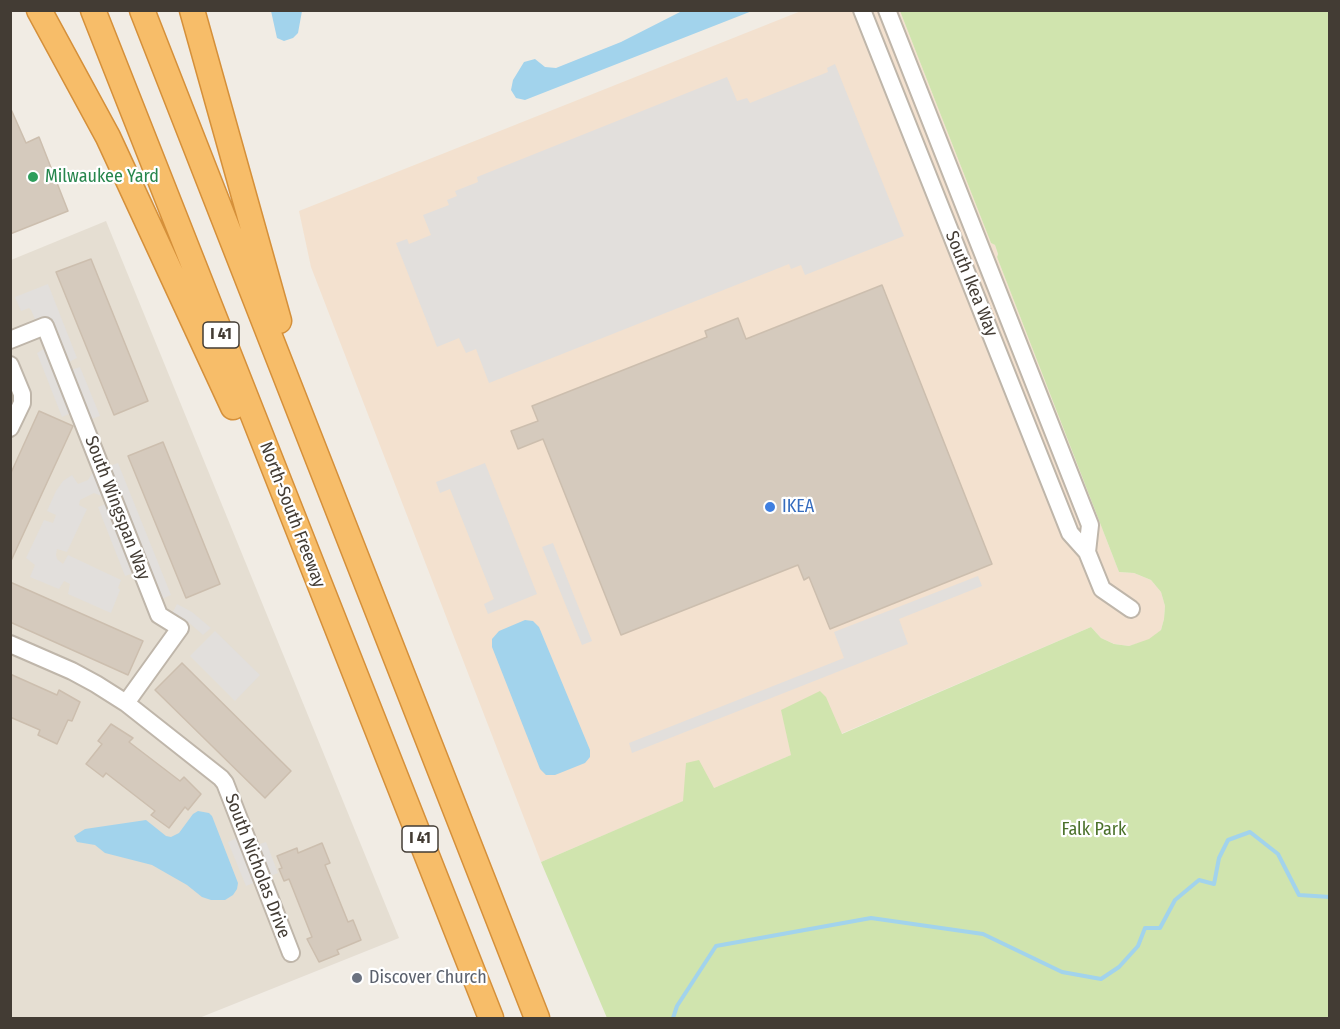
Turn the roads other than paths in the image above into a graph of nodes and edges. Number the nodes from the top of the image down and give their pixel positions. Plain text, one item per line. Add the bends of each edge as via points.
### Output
1 (39, 10) edge
2 (93, 10) edge
3 (142, 10) edge
4 (192, 10) edge
5 (862, 10) edge
6 (887, 10) edge
7 (10, 340) edge
8 (10, 365) edge
9 (10, 428) edge
10 (322, 468) junction
11 (1087, 552) junction
12 (1131, 609) dead end
13 (10, 644) edge
14 (348, 659) junction
15 (126, 703) junction
16 (291, 953) dead end
17 (491, 1018) edge
18 (537, 1018) edge

1 - 14 highway via 108,136
2 - 14 highway, North-South Freeway / I 41
3 - 10 highway, I 41
4 - 10 highway
5 - 11 street, South Ikea Way via 1070,533
6 - 11 street, South Ikea Way via 1090,525
7 - 15 street, South Wingspan Way via 45,326 159,615 180,628
8 - 9 street via 22,394
10 - 18 highway, I 41
11 - 12 street, South Ikea Way via 1102,589
13 - 15 street, South Nicholas Drive via 72,671
14 - 17 highway, North-South Freeway / I 41
15 - 16 street, South Nicholas Drive via 225,783

